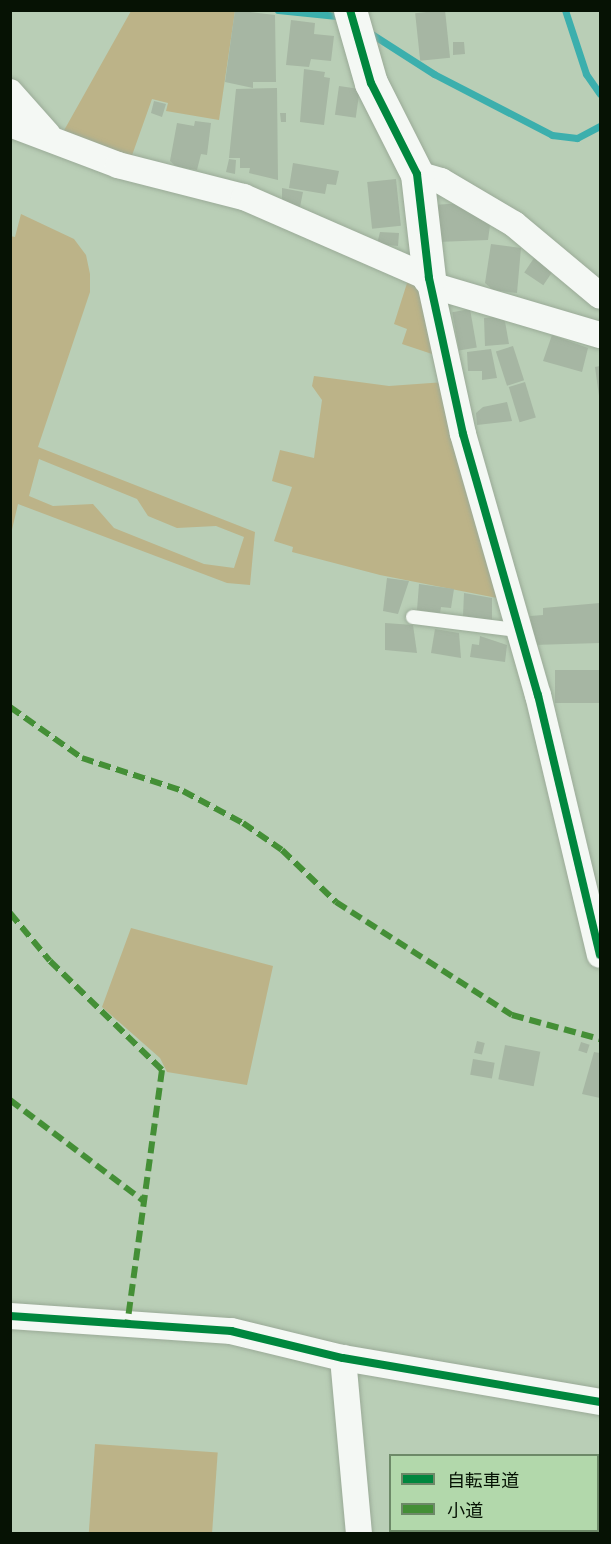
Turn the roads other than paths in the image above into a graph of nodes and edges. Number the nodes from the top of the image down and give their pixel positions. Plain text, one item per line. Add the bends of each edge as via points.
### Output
1 (350, 10) edge
2 (10, 92) edge
3 (10, 124) edge
4 (48, 135) junction
5 (417, 174) junction
6 (430, 282) junction
7 (600, 296) edge
8 (600, 335) edge
9 (413, 617) dead end
10 (516, 630) junction
11 (600, 955) edge
12 (10, 1316) edge
13 (343, 1358) junction
14 (600, 1402) edge
15 (359, 1533) edge

1 - 5 street via 371,83
2 - 4 street
3 - 4 street
4 - 6 street via 128,168 244,197
5 - 6 street
5 - 7 street via 441,181 514,225
6 - 8 street
6 - 10 street via 463,434
9 - 10 lane
10 - 11 street via 538,694
12 - 13 street via 231,1331
13 - 14 street
13 - 15 street

